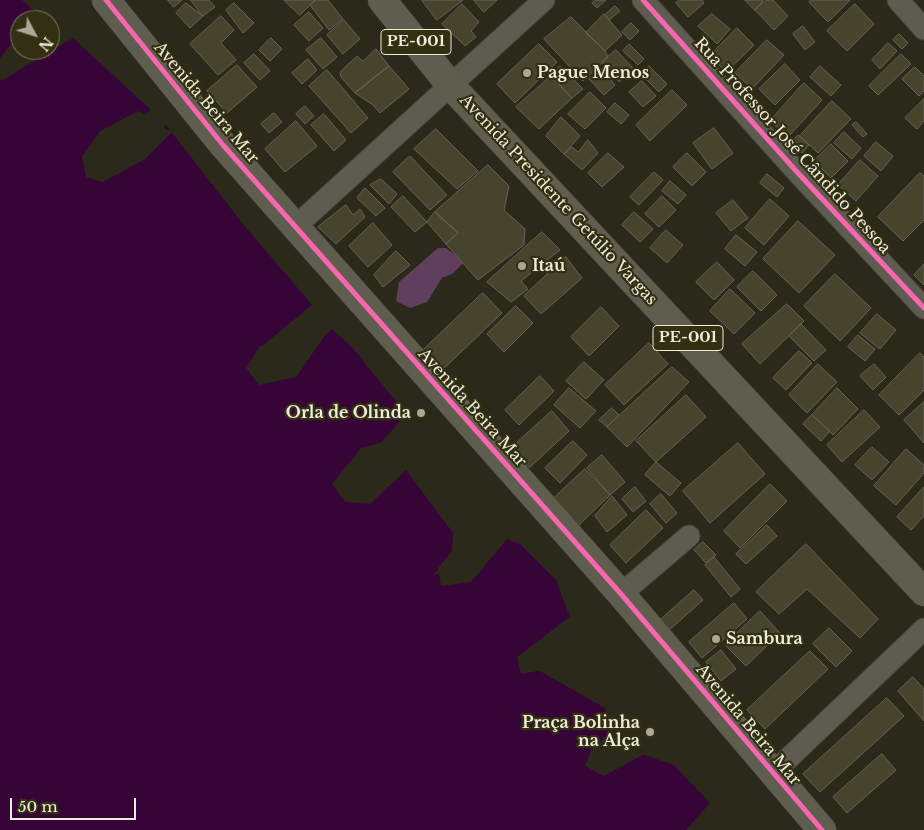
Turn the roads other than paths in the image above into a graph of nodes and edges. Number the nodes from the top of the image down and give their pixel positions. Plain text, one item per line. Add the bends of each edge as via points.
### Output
1 (106, 0) edge
2 (382, 0) edge
3 (544, 0) edge
4 (643, 0) edge
5 (898, 0) edge
6 (924, 29) edge
7 (450, 85) junction
8 (296, 226) junction
9 (924, 308) edge
10 (689, 536) dead end
11 (924, 592) edge
12 (620, 594) junction
13 (924, 629) edge
14 (772, 774) junction
15 (822, 830) edge

1 - 8 main road, Avenida Beira Mar via 224,145
2 - 7 main road, Avenida Presidente Getúlio Vargas / PE-001
3 - 7 street
4 - 9 street, Rua Professor José Cândido Pessoa
5 - 6 street
7 - 8 street
7 - 11 main road, Avenida Presidente Getúlio Vargas / PE-001
8 - 12 main road, Avenida Beira Mar
10 - 12 street
12 - 14 main road, Avenida Beira Mar
13 - 14 street
14 - 15 main road, Avenida Beira Mar

